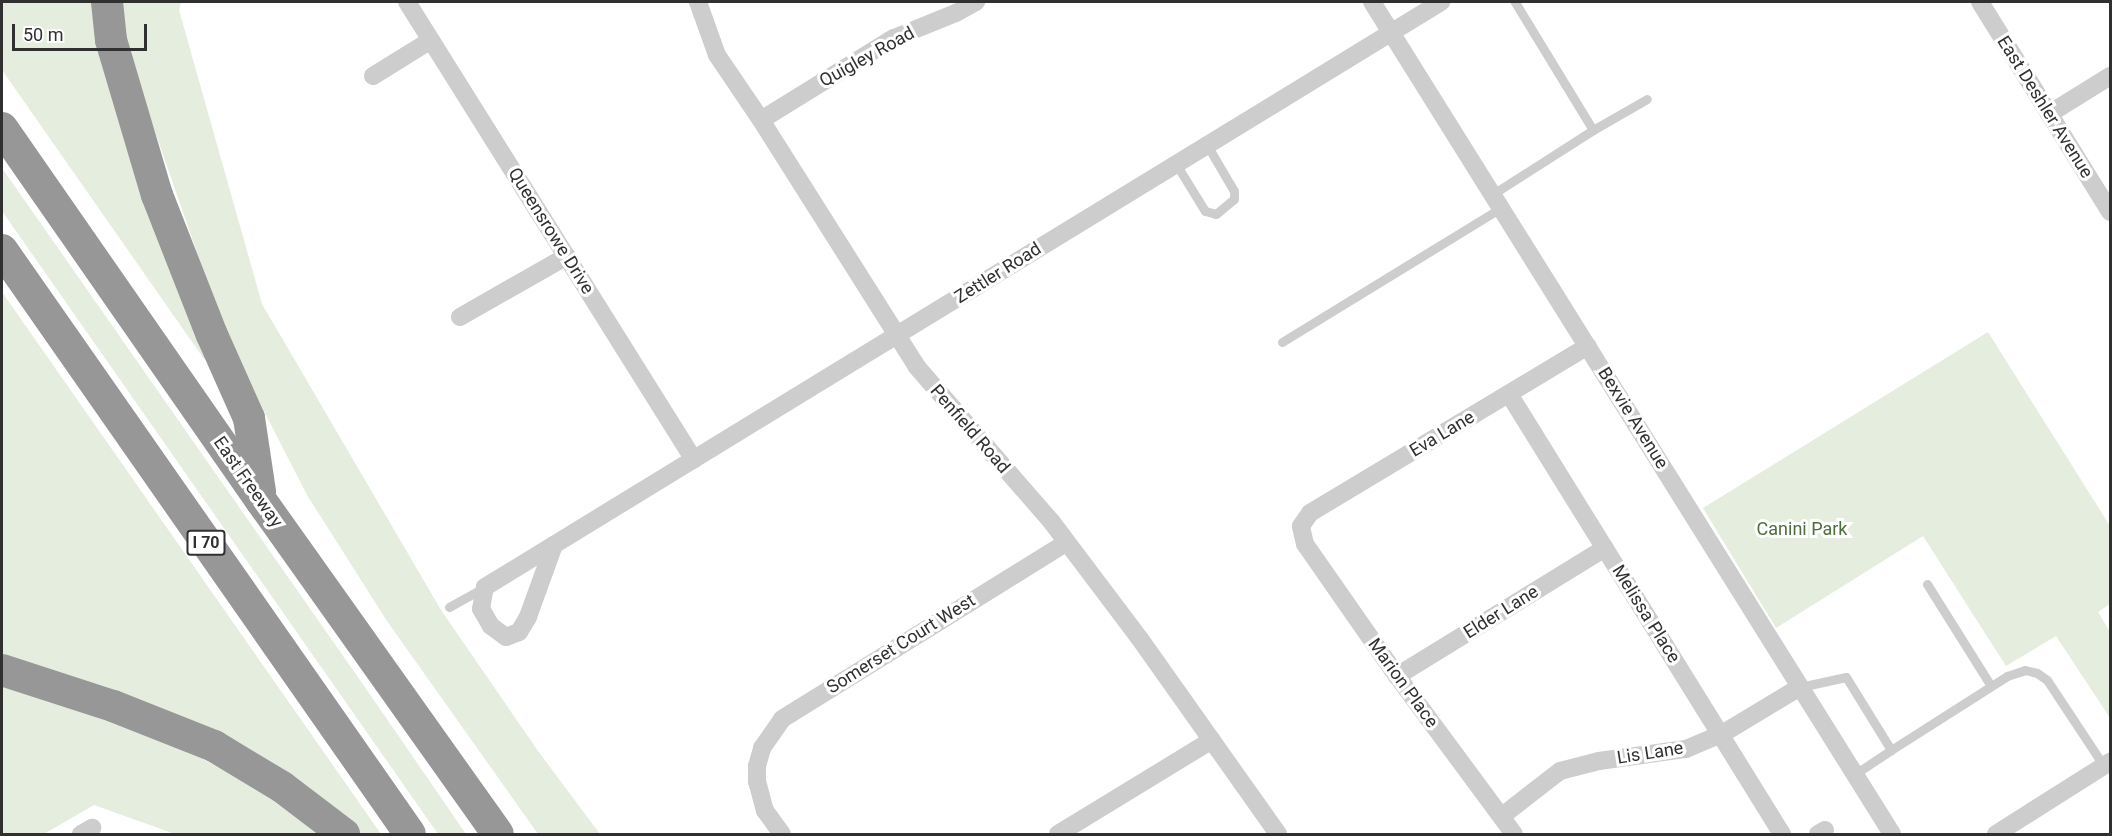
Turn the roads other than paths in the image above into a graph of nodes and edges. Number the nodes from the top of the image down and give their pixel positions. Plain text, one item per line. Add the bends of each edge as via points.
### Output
1 (106, 2) edge
2 (407, 2) edge
3 (698, 2) edge
4 (976, 2) edge
5 (1372, 2) edge
6 (1441, 2) edge
7 (1515, 2) edge
8 (1980, 2) edge
9 (1391, 32) junction
10 (431, 39) junction
11 (374, 76) dead end
12 (2110, 76) edge
13 (1647, 99) dead end
14 (2049, 114) junction
15 (761, 120) junction
16 (2, 128) edge
17 (1593, 130) junction
18 (1207, 145) junction
19 (1176, 164) junction
20 (1497, 201) junction
21 (2110, 212) edge
22 (2, 250) edge
23 (567, 256) junction
24 (460, 317) dead end
25 (897, 335) junction
26 (1282, 342) dead end
27 (1588, 346) junction
28 (1509, 394) junction
29 (694, 460) junction
30 (262, 502) junction
31 (1301, 526) joint
32 (1067, 542) junction
33 (554, 545) junction
34 (1605, 548) junction
35 (1927, 584) dead end
36 (485, 587) junction
37 (449, 607) dead end
38 (2, 670) edge
39 (1397, 676) junction
40 (1991, 686) junction
41 (1800, 687) junction
42 (1722, 734) junction
43 (1212, 740) junction
44 (1891, 750) junction
45 (2107, 764) edge
46 (1855, 774) junction
47 (1502, 816) junction
48 (344, 834) edge
49 (410, 834) edge
50 (498, 834) edge
51 (782, 834) edge
52 (1058, 834) edge
53 (1278, 834) edge
54 (1514, 834) edge
55 (1782, 834) edge
56 (1892, 834) edge
57 (1996, 834) edge

1 - 30 highway via 111,40 157,195 249,418
2 - 10 street, Queensrowe Drive
3 - 15 street, Penfield Road via 717,55
4 - 15 street, Quigley Road via 894,38
5 - 9 street, Bexvie Avenue
6 - 9 street, Zettler Road
7 - 17 lane
8 - 14 street, East Deshler Avenue
9 - 18 street, Zettler Road
9 - 20 street, Bexvie Avenue
10 - 11 street
10 - 23 street, Queensrowe Drive
12 - 14 street
13 - 17 lane
14 - 21 street, East Deshler Avenue
15 - 25 street, Penfield Road
16 - 30 highway, East Freeway
17 - 20 lane
18 - 19 street, Zettler Road
18 - 19 lane via 1234,191 1234,199 1216,214 1205,211
19 - 25 street, Zettler Road
20 - 26 lane
20 - 27 street, Bexvie Avenue
22 - 49 highway, I 70
23 - 24 street
23 - 29 street, Queensrowe Drive
25 - 29 street, Zettler Road
25 - 32 street, Penfield Road via 917,367
27 - 28 street, Eva Lane
27 - 41 street, Bexvie Avenue
28 - 31 street, Eva Lane via 1310,513
28 - 34 street, Melissa Place
29 - 33 street, Zettler Road
30 - 50 highway, East Freeway
31 - 39 street, Marion Place via 1305,544
32 - 43 street, Penfield Road
32 - 51 street, Somerset Court West via 796,709 770,733 757,766 760,798 765,812
33 - 36 street, Zettler Road
33 - 36 street via 519,632 506,637 491,626 481,609
34 - 39 street, Elder Lane
34 - 42 street, Melissa Place
35 - 40 lane
36 - 37 lane
38 - 48 highway via 113,706 214,746 282,787
39 - 47 street, Marion Place
40 - 44 lane
40 - 45 lane via 2025,670 2037,673 2047,680
41 - 42 street, Lis Lane
41 - 44 lane via 1846,677
41 - 46 street, Bexvie Avenue
42 - 47 street, Lis Lane via 1686,749 1599,761 1560,771
42 - 55 street, Melissa Place
43 - 52 street
43 - 53 street, Penfield Road
44 - 46 lane
45 - 57 street
46 - 56 street, Bexvie Avenue
47 - 54 street, Marion Place

